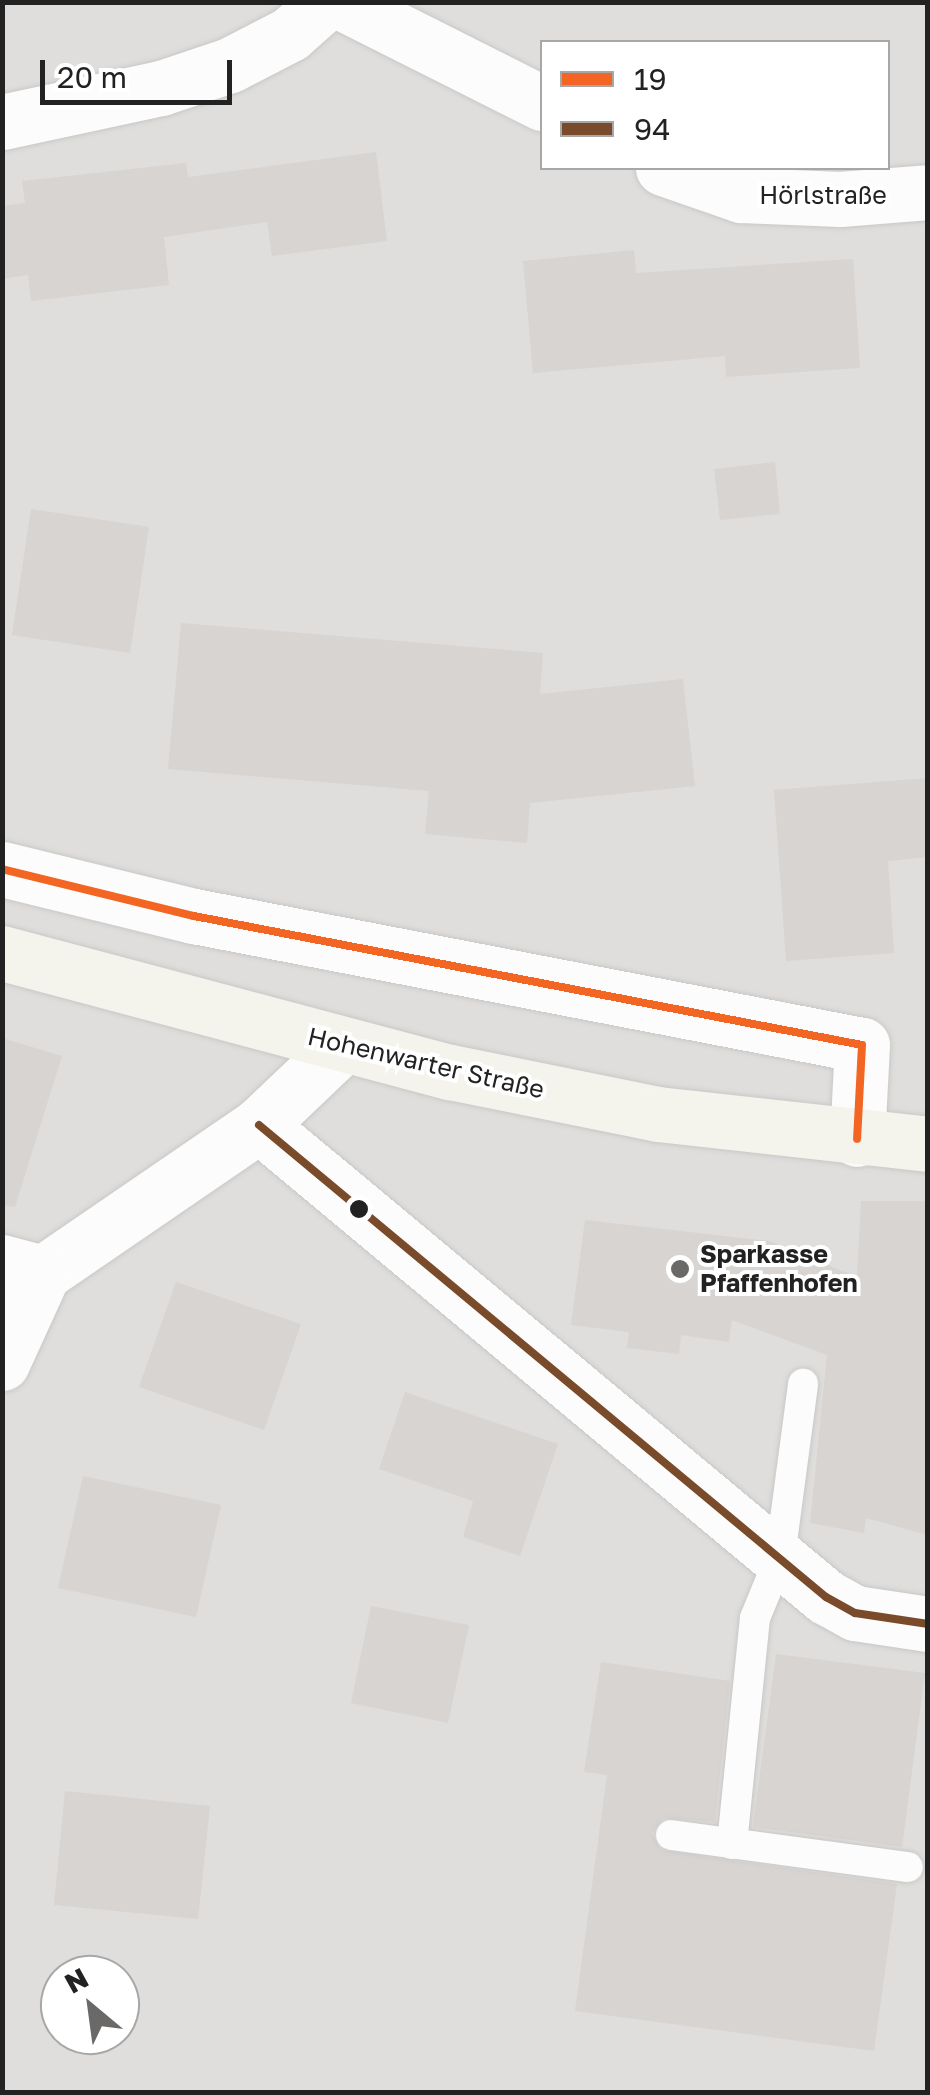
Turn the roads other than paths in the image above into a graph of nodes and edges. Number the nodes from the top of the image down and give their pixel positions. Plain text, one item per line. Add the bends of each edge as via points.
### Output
1 (326, 2) edge
2 (341, 2) edge
3 (540, 103) edge
4 (2, 122) edge
5 (669, 170) edge
6 (928, 192) edge
7 (2, 869) edge
8 (2, 952) edge
9 (344, 1044) junction
10 (259, 1125) junction
11 (858, 1139) junction
12 (928, 1144) edge
13 (23, 1267) edge
14 (2, 1364) edge
15 (802, 1384) dead end
16 (780, 1557) junction
17 (928, 1624) edge
18 (671, 1835) dead end
19 (732, 1844) junction
20 (908, 1867) dead end

1 - 4 street via 290,34 230,65 161,88
2 - 3 street
5 - 6 street, Hörlstraße via 741,195 840,199
7 - 11 street via 194,916 862,1045
8 - 9 street, Hohenwarter Straße
9 - 10 street
9 - 11 street, Hohenwarter Straße via 658,1114
10 - 13 street
10 - 16 street
11 - 12 street, Hohenwarter Straße
13 - 14 street
15 - 16 lane
16 - 17 street via 841,1608
16 - 19 lane via 755,1618
18 - 19 lane
19 - 20 lane

